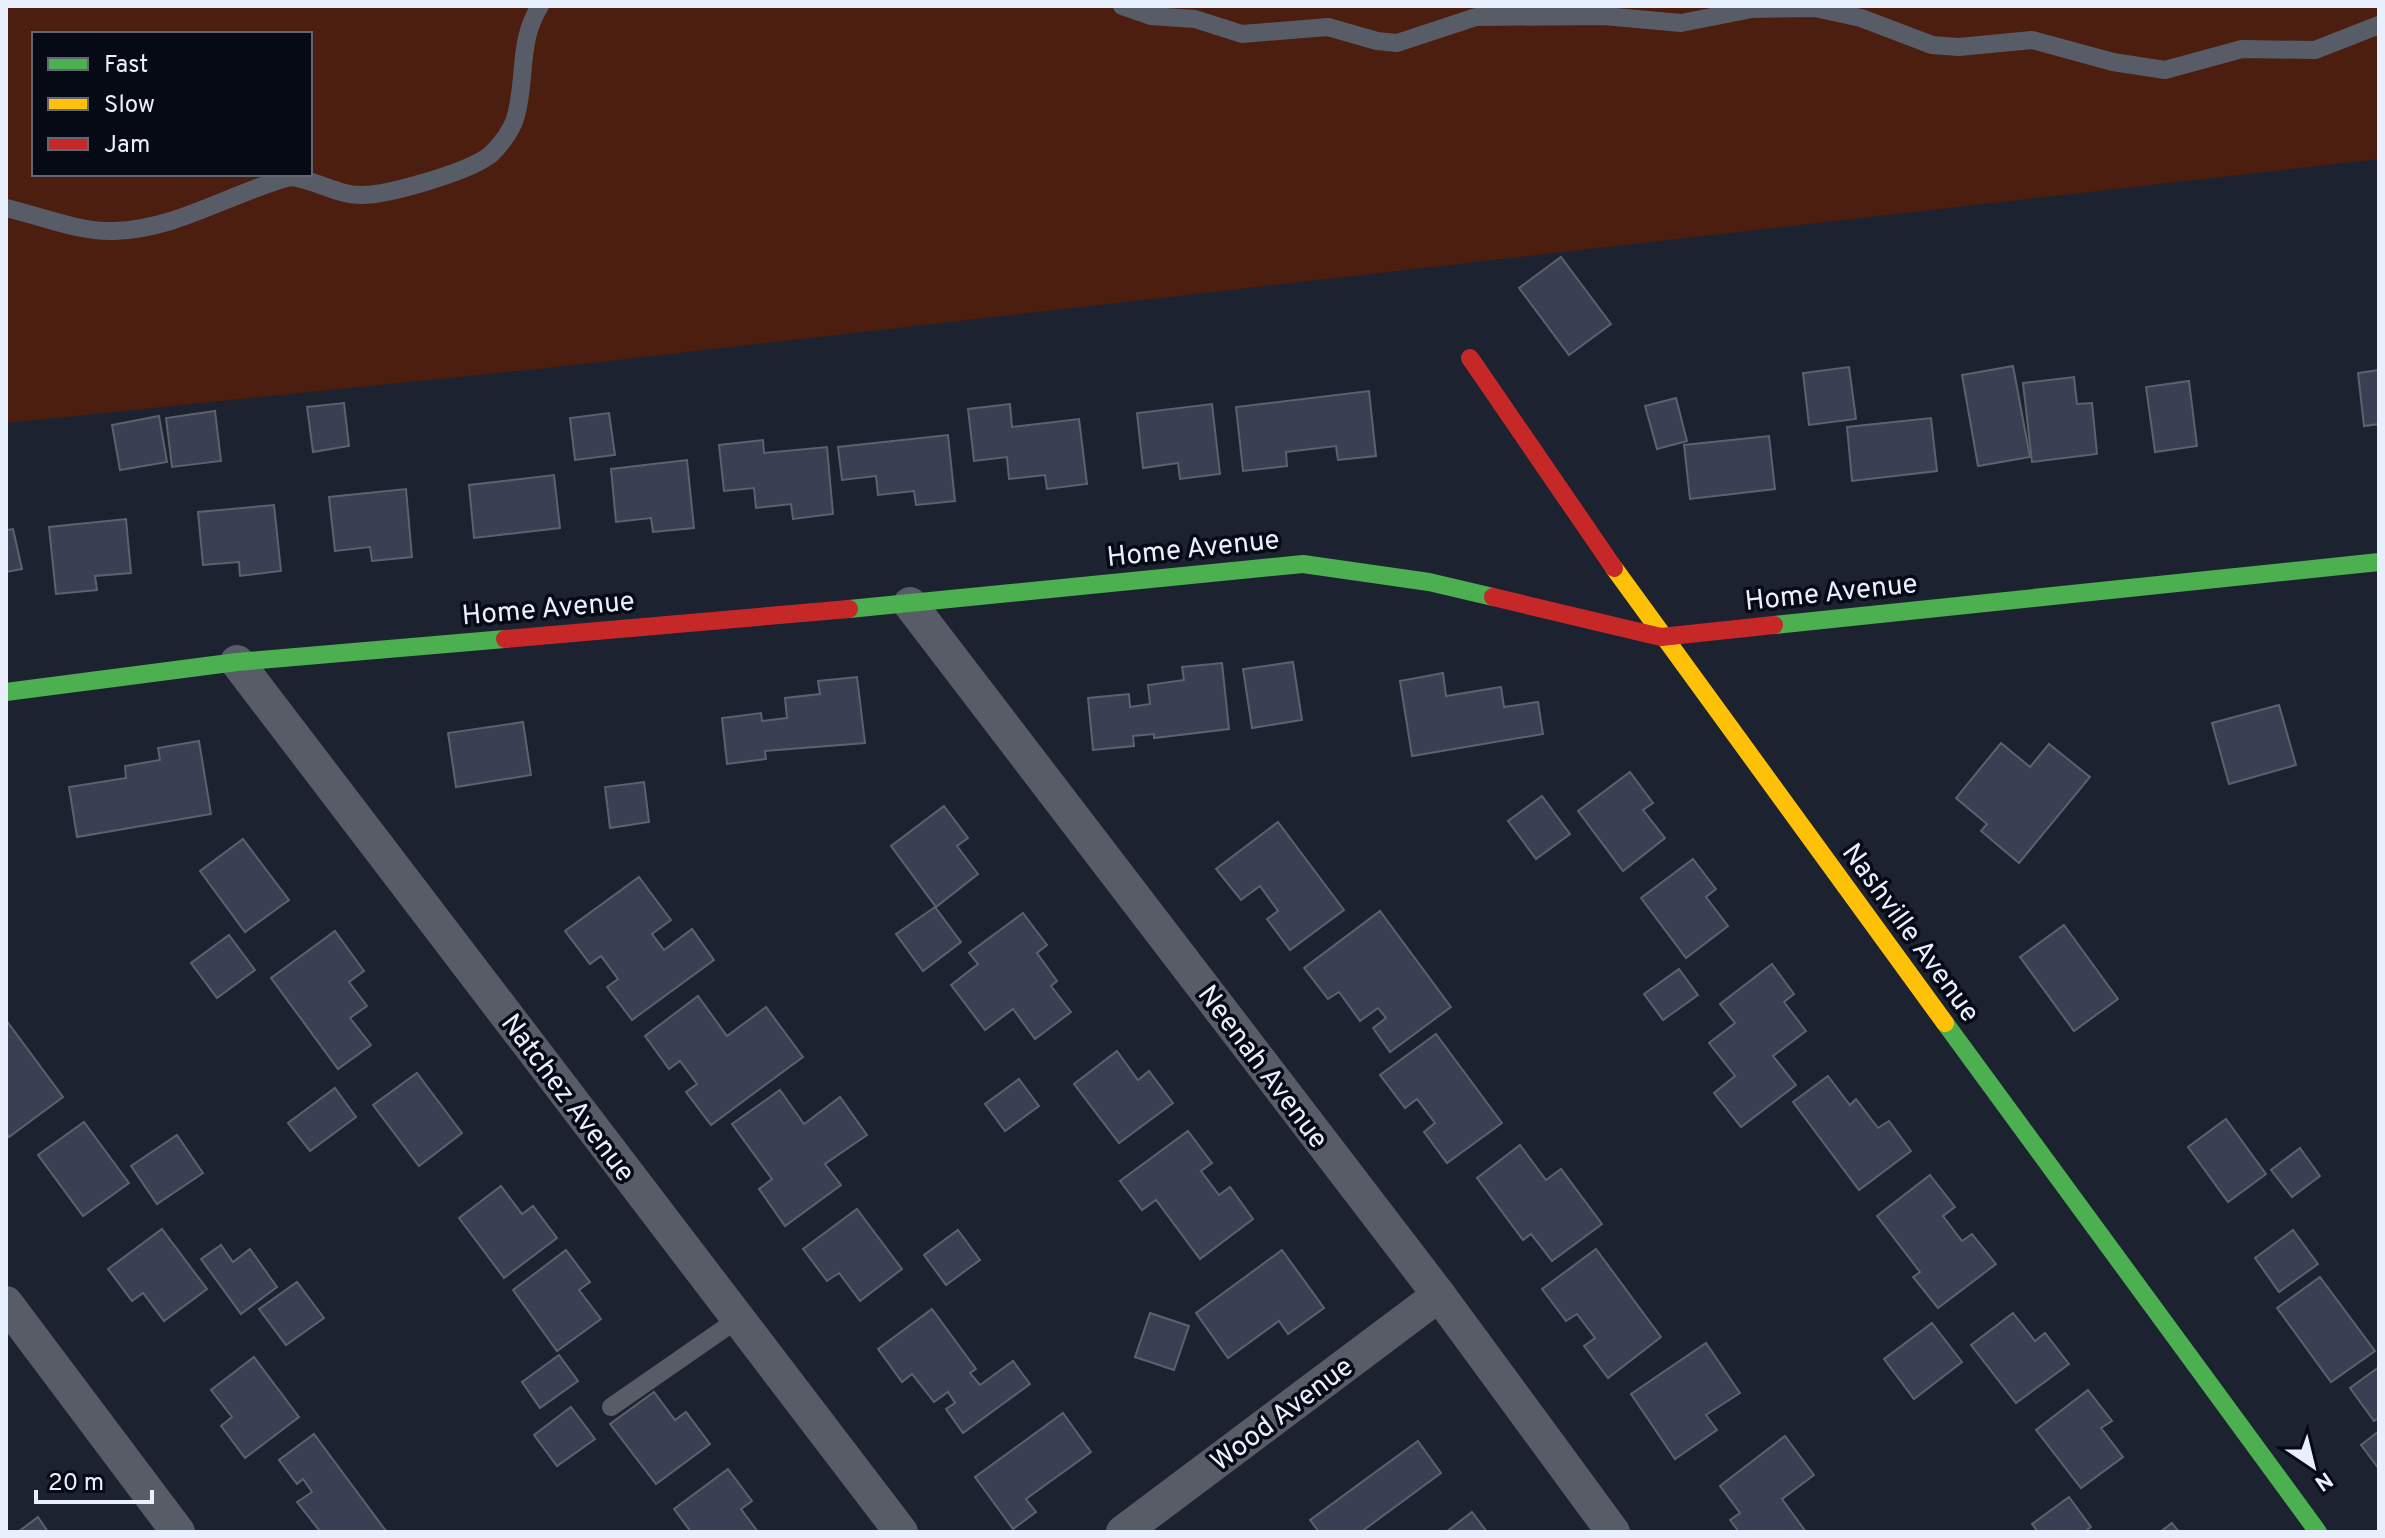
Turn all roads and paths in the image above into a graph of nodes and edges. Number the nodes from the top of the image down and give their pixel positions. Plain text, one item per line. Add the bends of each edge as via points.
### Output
1 (540, 6) edge
2 (1122, 6) edge
3 (2379, 25) edge
4 (6, 208) edge
5 (1470, 358) dead end
6 (2379, 562) edge
7 (910, 604) junction
8 (1661, 637) junction
9 (237, 662) junction
10 (6, 692) edge
11 (1439, 1295) junction
12 (6, 1303) edge
13 (738, 1319) junction
14 (611, 1407) dead end
15 (178, 1532) edge
16 (901, 1532) edge
17 (1123, 1532) edge
18 (1613, 1532) edge
19 (2318, 1532) edge

1 - 4 lane via 523,42 514,122 490,154 473,164 361,195 290,177 162,225 113,231
2 - 3 lane via 1242,34 1328,27 1397,43 1476,17 1604,16 1670,23 1752,9 1815,8 1861,18 1932,45 2032,40 2165,70 2242,49 2315,50
5 - 8 street, Nashville Avenue
6 - 8 street, Home Avenue
7 - 8 street, Home Avenue via 1303,564 1429,582
7 - 9 street, Home Avenue
7 - 11 street, Neenah Avenue
8 - 19 street, Nashville Avenue
9 - 10 street, Home Avenue
9 - 13 street, Natchez Avenue
11 - 17 street, Wood Avenue
11 - 18 street, Neenah Avenue
12 - 15 street
13 - 14 lane
13 - 16 street, Natchez Avenue

